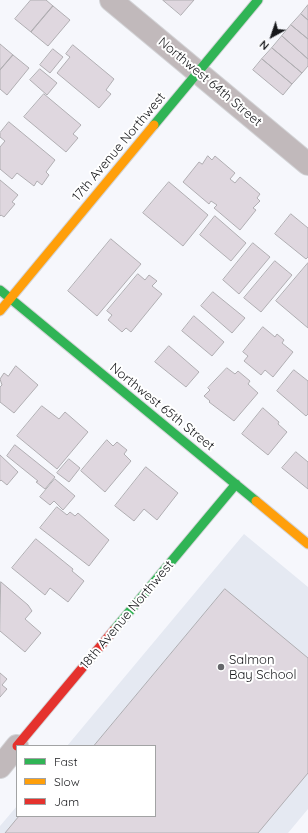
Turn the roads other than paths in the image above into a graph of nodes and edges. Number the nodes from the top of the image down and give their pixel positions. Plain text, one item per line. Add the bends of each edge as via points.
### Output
1 (111, 0) edge
2 (258, 0) edge
3 (198, 71) junction
4 (308, 164) edge
5 (0, 290) edge
6 (11, 298) junction
7 (0, 311) edge
8 (236, 484) junction
9 (308, 544) edge
10 (18, 745) edge
11 (16, 747) edge
12 (0, 766) edge

1 - 3 street, Northwest 64th Street
2 - 3 street, 17th Avenue Northwest
3 - 4 street, Northwest 64th Street
3 - 6 street, 17th Avenue Northwest
5 - 6 street, Northwest 65th Street
6 - 7 street, 17th Avenue Northwest
6 - 8 street, Northwest 65th Street
8 - 9 street, Northwest 65th Street
8 - 10 street, 18th Avenue Northwest
11 - 12 street, 18th Avenue Northwest

